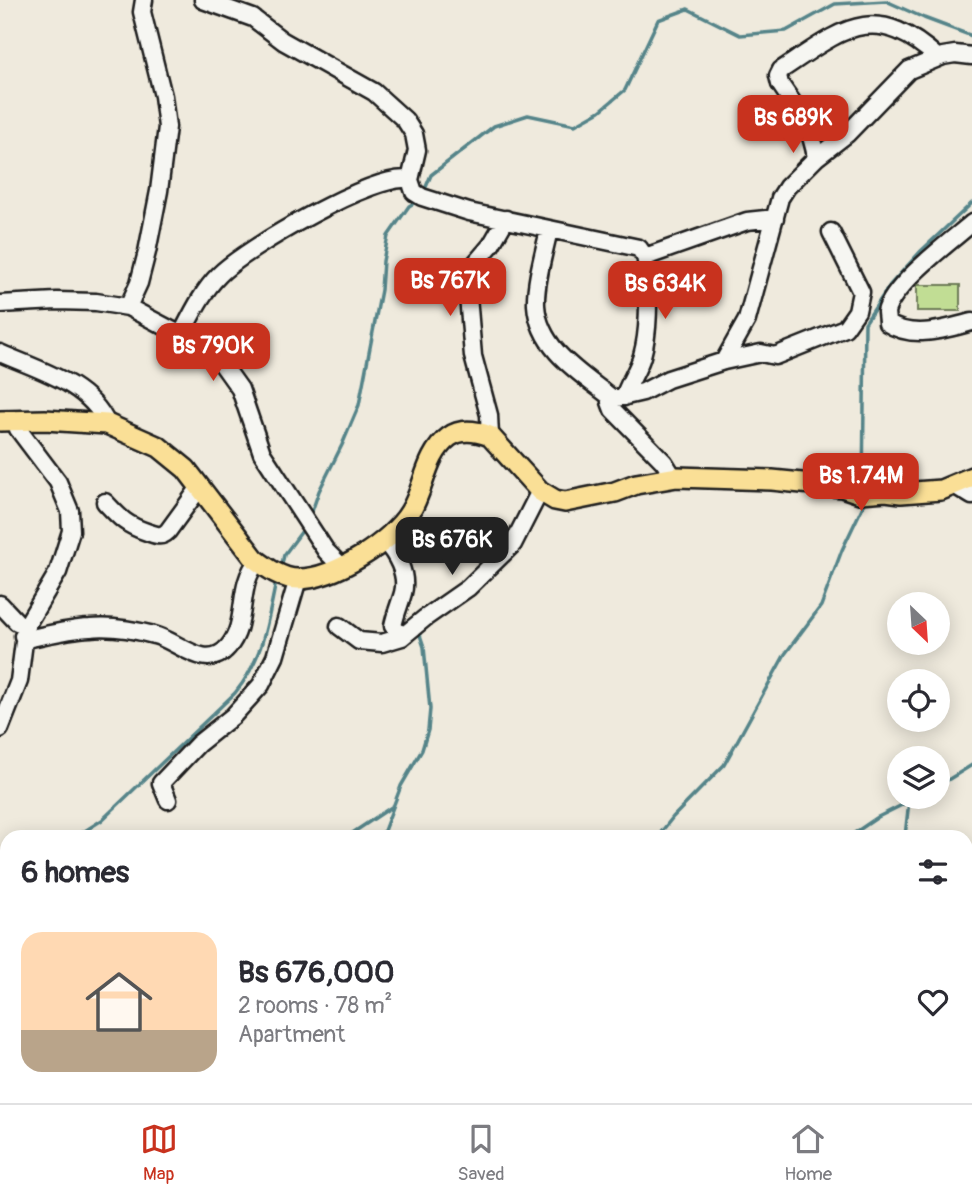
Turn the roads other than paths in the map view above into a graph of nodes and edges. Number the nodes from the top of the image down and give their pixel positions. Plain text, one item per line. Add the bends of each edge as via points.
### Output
1 (144, 0) edge
2 (202, 0) edge
3 (972, 56) edge
4 (938, 58) junction
5 (816, 158) junction
6 (410, 180) junction
7 (775, 218) junction
8 (506, 219) junction
9 (972, 223) edge
10 (549, 230) junction
11 (831, 232) dead end
12 (645, 257) junction
13 (0, 304) edge
14 (128, 307) junction
15 (972, 321) edge
16 (181, 335) junction
17 (0, 353) edge
18 (724, 361) junction
19 (619, 398) junction
20 (8, 421) edge
21 (107, 424) junction
22 (490, 436) junction
23 (674, 478) junction
24 (963, 481) edge
25 (200, 487) junction
26 (540, 491) junction
27 (972, 496) edge
28 (104, 502) dead end
29 (384, 541) junction
30 (264, 566) junction
31 (341, 566) junction
32 (294, 578) junction
33 (0, 604) edge
34 (338, 626) dead end
35 (25, 631) junction
36 (402, 637) junction
37 (0, 729) edge
38 (168, 800) dead end

1 - 14 street via 142,12 167,127 148,252
2 - 6 street via 253,18 283,41 374,92 414,134 417,150
3 - 4 street
4 - 5 street via 909,70 847,134
4 - 5 street via 884,24 859,24 841,30 782,70 780,84 813,136
5 - 7 street via 787,187
6 - 8 street via 414,192 422,197
6 - 16 street via 394,179 368,187 239,258 204,292
7 - 12 street via 747,220
7 - 18 street via 747,320
8 - 10 street
8 - 22 street via 474,265 467,284 470,336
9 - 15 street via 914,273 886,312 887,323 912,331
10 - 12 street via 639,248
10 - 19 street via 537,297 541,325 561,357
11 - 18 street via 861,292 858,311 845,328 775,356
12 - 19 street via 648,289 643,351 638,370
13 - 14 street via 83,301
14 - 16 street
16 - 31 street via 220,361 240,389 262,453 326,551
17 - 21 street via 83,393 96,404
18 - 19 street
19 - 23 street via 610,404 613,410
20 - 21 main road
20 - 35 street via 58,482 72,521 58,572
21 - 25 main road via 159,447
22 - 26 main road
22 - 29 main road via 460,432 444,442 430,460 410,513
23 - 24 main road via 772,480 860,493 941,490
23 - 26 main road via 565,502
24 - 27 street
25 - 28 street via 164,535 133,529
25 - 30 main road
26 - 36 street via 513,544 468,588
29 - 31 main road
29 - 36 street via 393,550 404,578 394,626
30 - 32 main road
30 - 35 street via 252,568 233,639 219,654 184,651 157,635 91,628 31,638
31 - 32 main road
32 - 38 street via 275,657 261,685 161,783
33 - 35 street
34 - 36 street via 359,641 382,643
35 - 37 street via 19,681

